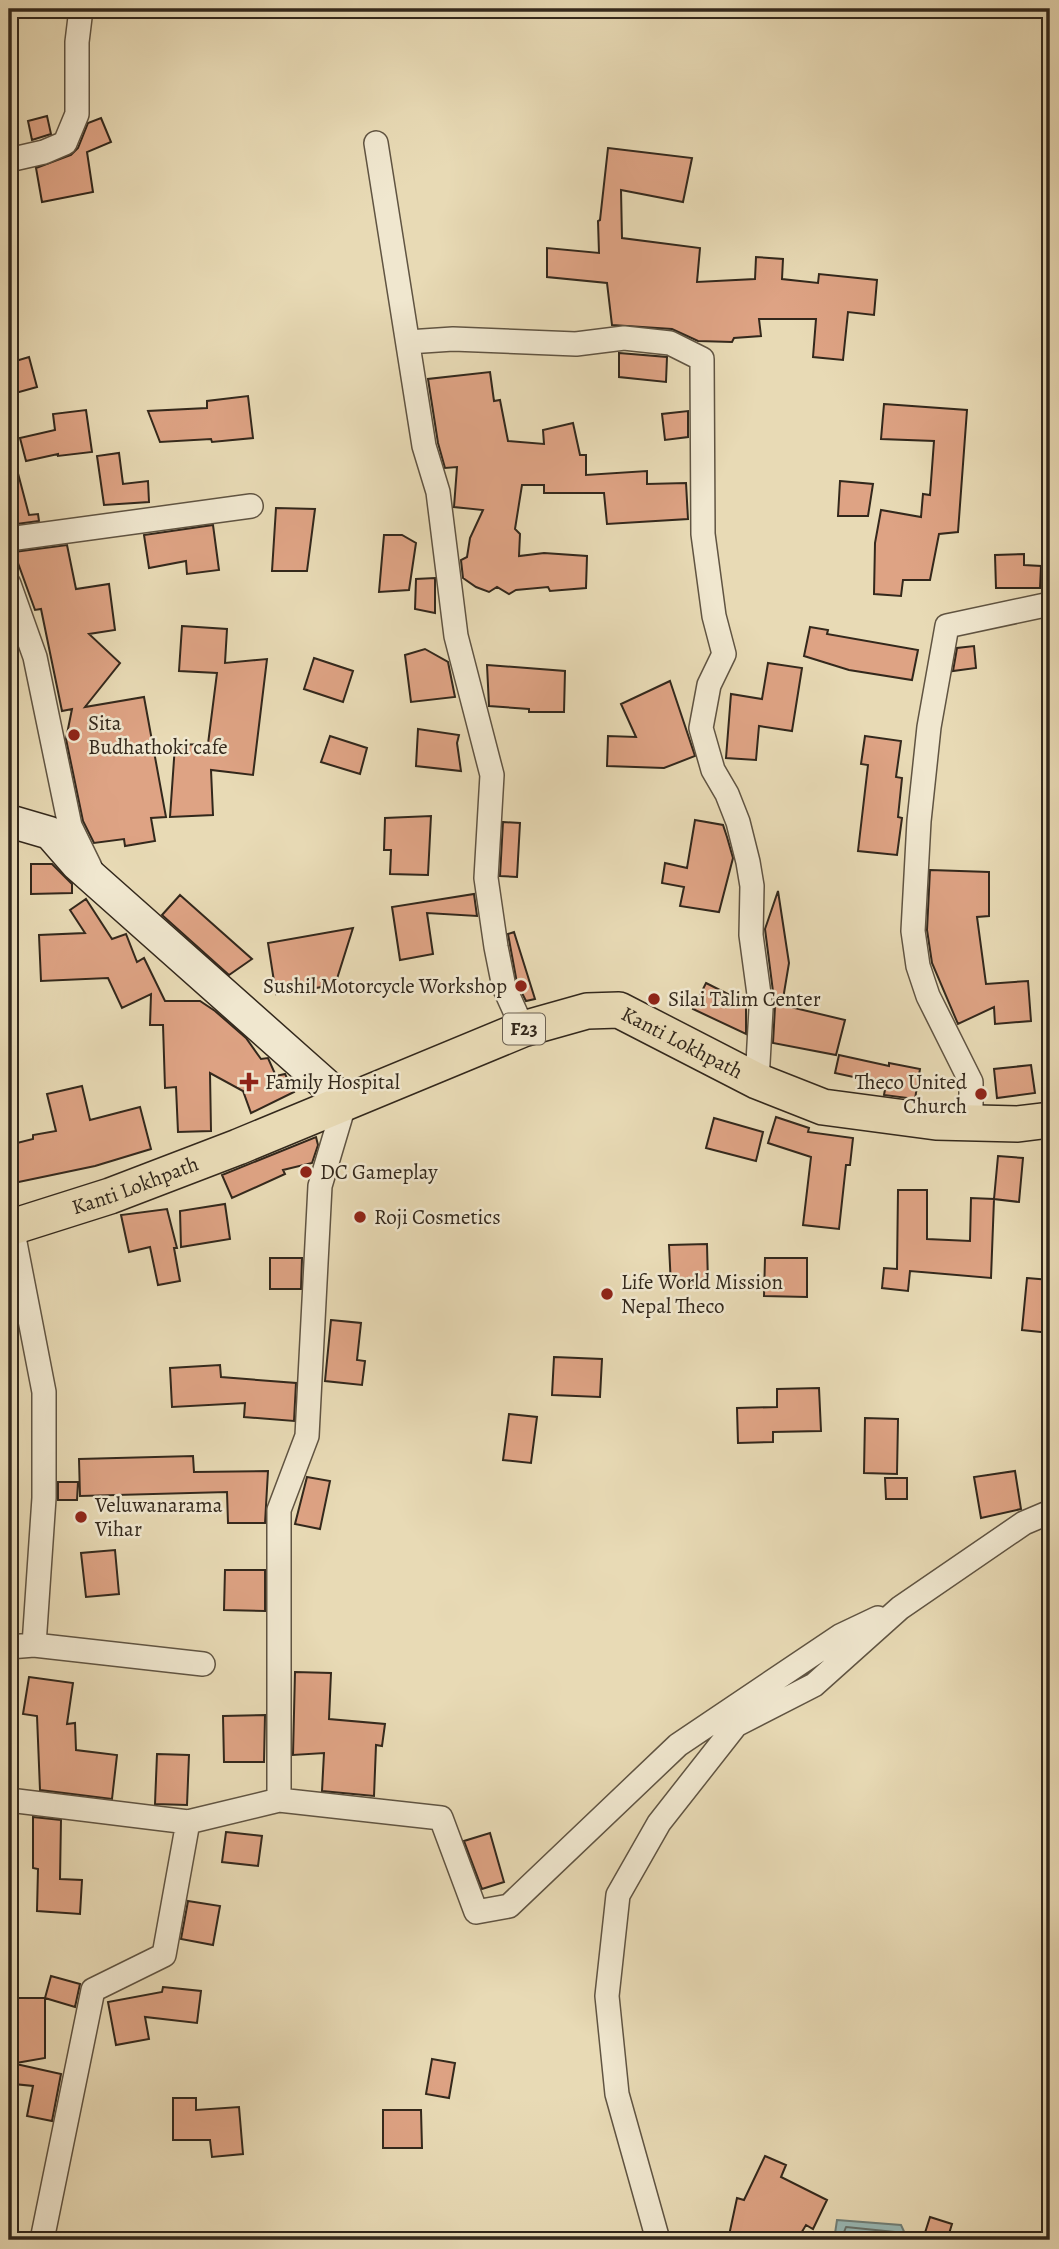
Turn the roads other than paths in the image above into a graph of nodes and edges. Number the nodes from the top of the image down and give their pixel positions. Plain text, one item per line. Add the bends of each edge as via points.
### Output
1 (81, 9) edge
2 (376, 143) dead end
3 (9, 160) edge
4 (408, 342) junction
5 (251, 506) dead end
6 (9, 539) edge
7 (9, 584) edge
8 (1050, 604) edge
9 (9, 821) edge
10 (96, 879) junction
11 (523, 1029) junction
12 (757, 1081) junction
13 (345, 1102) junction
14 (1050, 1120) edge
15 (971, 1123) junction
16 (10, 1228) edge
17 (1050, 1512) edge
18 (900, 1608) junction
19 (34, 1645) junction
20 (9, 1647) edge
21 (203, 1664) dead end
22 (9, 1800) edge
23 (279, 1800) junction
24 (188, 1822) junction
25 (42, 2240) edge
26 (658, 2240) edge

1 - 3 street via 76,114 65,143
2 - 4 street
4 - 11 street via 424,446 442,513 456,636 492,775 486,878 496,947 503,987
4 - 12 street via 453,339 576,344 624,338 670,343 702,359 703,534 724,654 709,685 701,728 713,770 737,822 750,874 751,935 761,1009
5 - 6 street
7 - 10 street via 35,657 70,826
8 - 15 street via 947,626 929,727 913,931 928,996 971,1082
9 - 10 main road via 50,832
10 - 13 main road
11 - 12 main road, Kanti Lokhpath / F23 via 587,1010 619,1010
11 - 13 main road, Kanti Lokhpath / F23
12 - 15 main road, Kanti Lokhpath / F23 via 823,1107
13 - 16 main road, Kanti Lokhpath / F23 via 110,1196
13 - 23 street via 320,1186 307,1436 279,1510
14 - 15 main road, Kanti Lokhpath / F23 via 1018,1125
16 - 19 street via 44,1392 44,1498
17 - 18 street via 1024,1523
18 - 23 street via 841,1636 678,1745 509,1906 476,1912 441,1818
18 - 26 street via 814,1685 736,1725 659,1823 618,1895 607,1996 617,2094
19 - 20 street
19 - 21 street
22 - 24 street
23 - 24 street
24 - 25 street via 164,1955 93,1990

